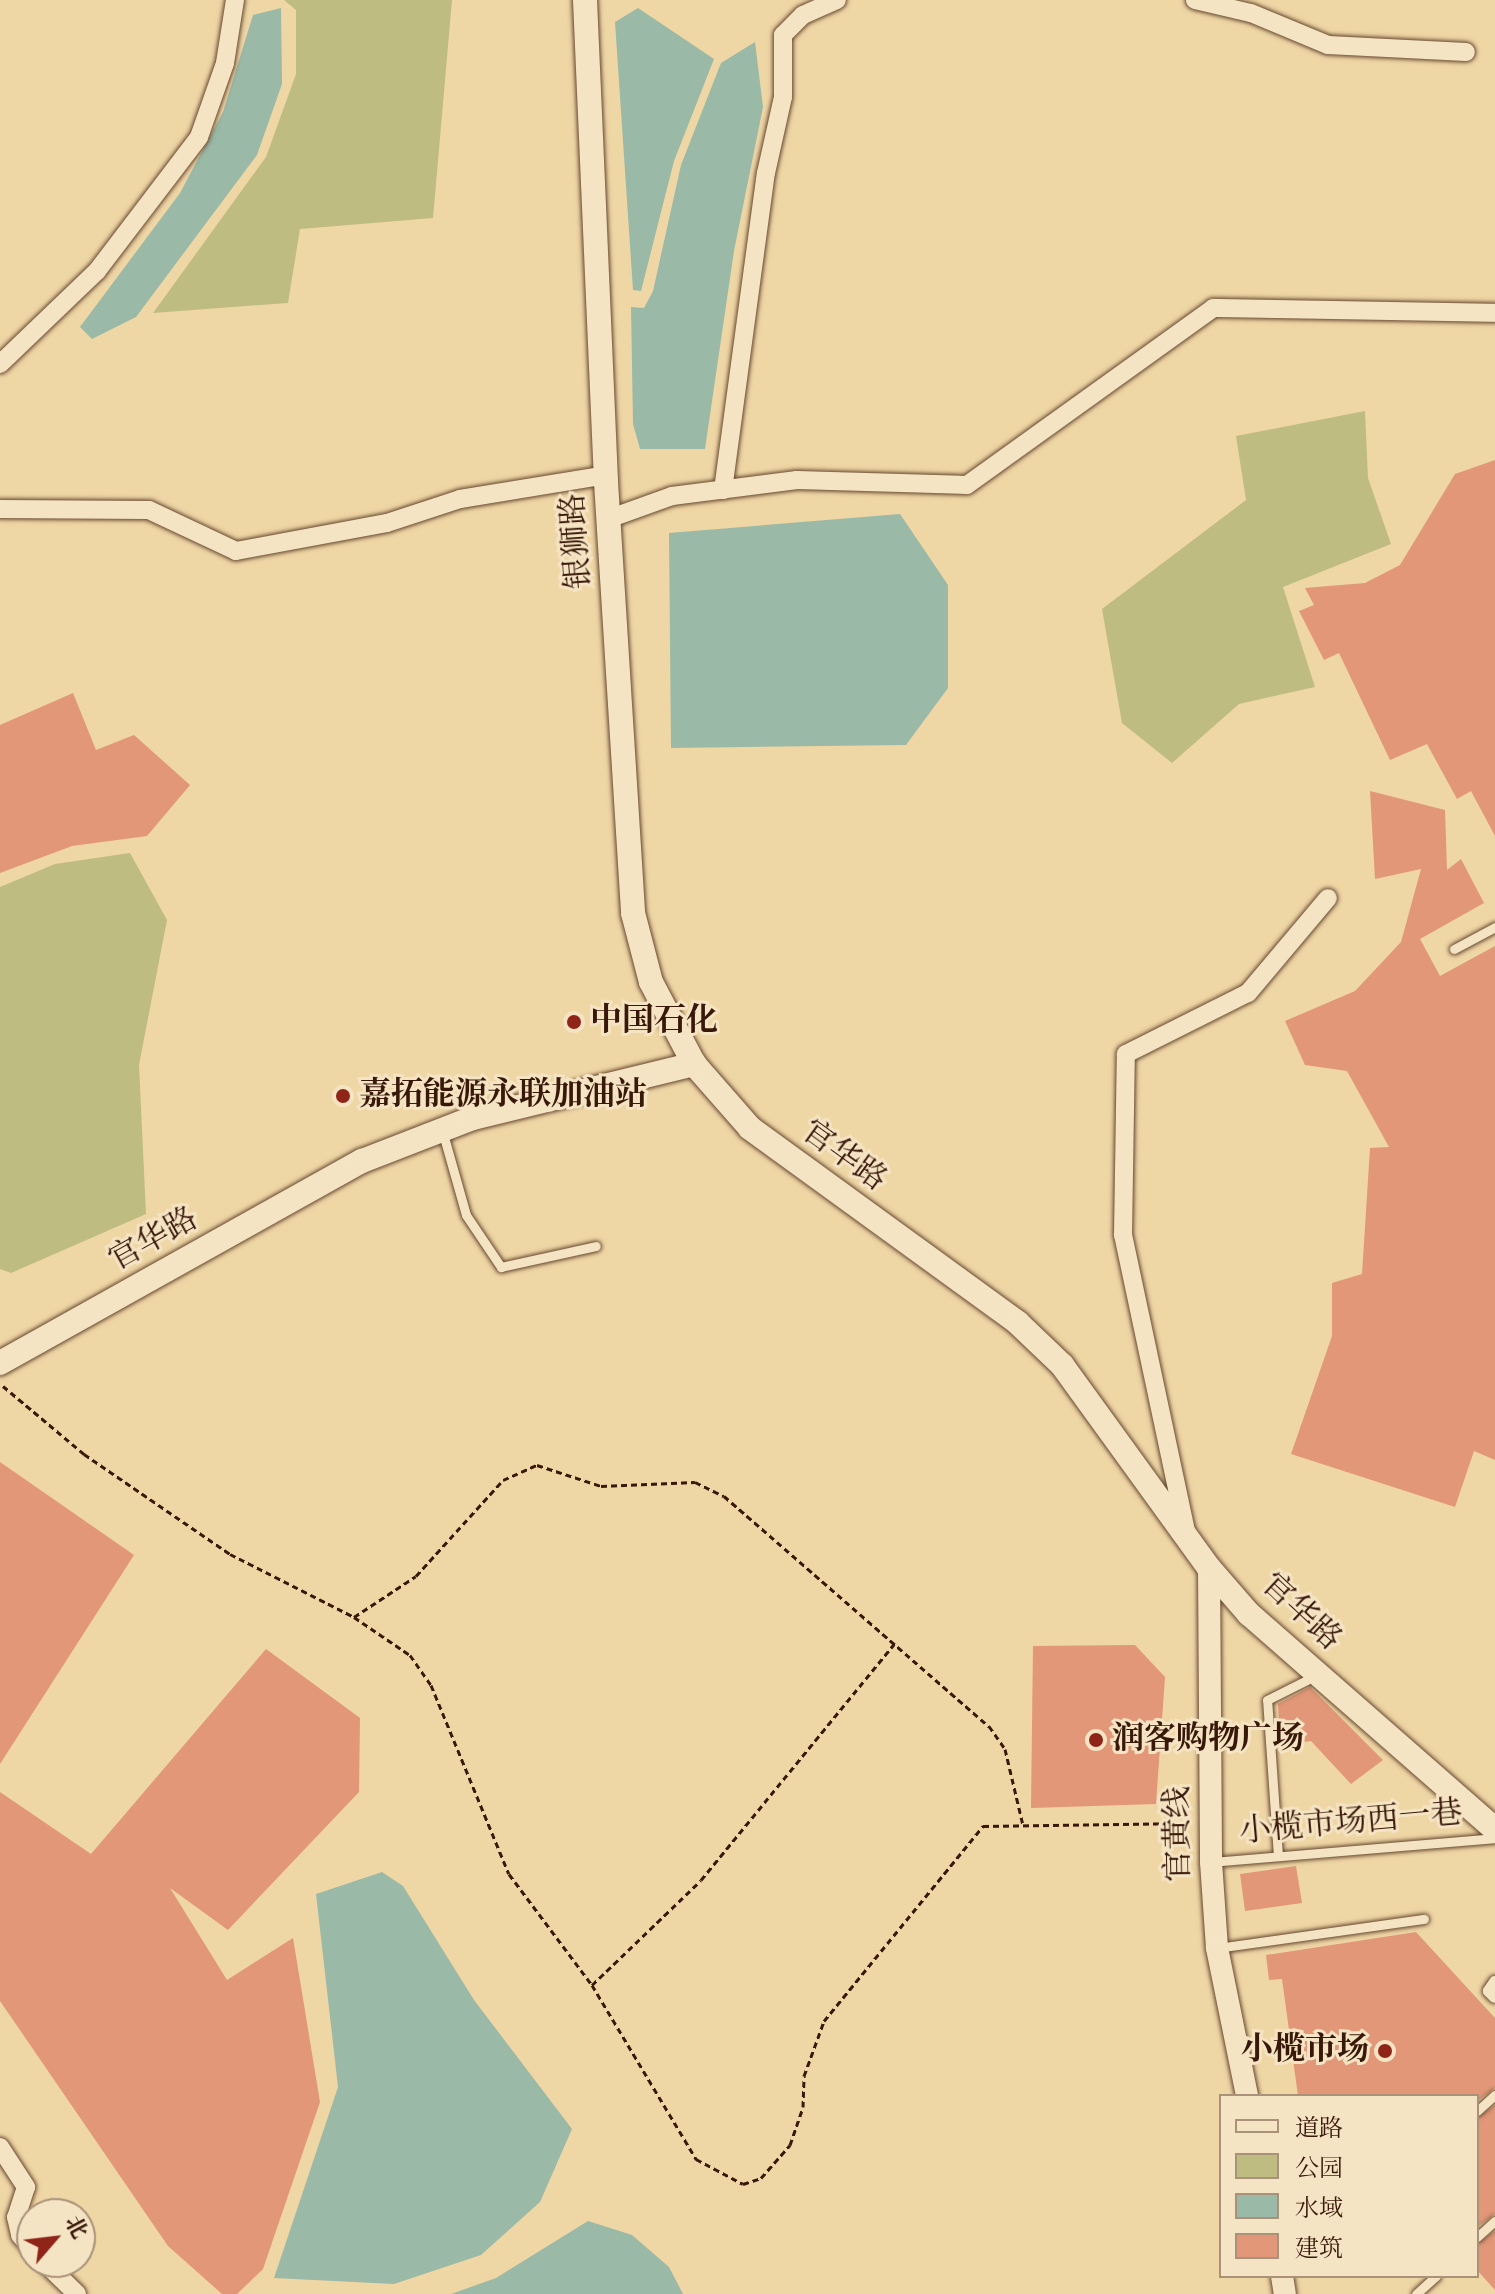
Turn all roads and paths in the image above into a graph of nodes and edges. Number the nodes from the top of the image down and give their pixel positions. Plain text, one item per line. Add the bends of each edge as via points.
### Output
1 (235, 0) edge
2 (585, 0) edge
3 (837, 0) edge
4 (1195, 0) edge
5 (1466, 52) dead end
6 (1495, 313) edge
7 (0, 364) edge
8 (606, 475) junction
9 (723, 490) junction
10 (0, 509) edge
11 (608, 519) junction
12 (1328, 898) dead end
13 (1495, 927) edge
14 (1454, 949) dead end
15 (694, 1064) junction
16 (442, 1130) junction
17 (596, 1246) dead end
18 (0, 1363) edge
19 (0, 1383) edge
20 (1186, 1531) junction
21 (1209, 1568) junction
22 (354, 1617) junction
23 (894, 1644) junction
24 (1318, 1674) junction
25 (1210, 1822) junction
26 (1023, 1825) junction
27 (1495, 1829) edge
28 (1495, 1838) edge
29 (1278, 1856) junction
30 (1211, 1862) junction
31 (1424, 1919) dead end
32 (1217, 1948) junction
33 (1495, 1982) edge
34 (592, 1985) junction
35 (1495, 1997) edge
36 (1247, 2094) edge
37 (1495, 2095) edge
38 (1479, 2109) edge
39 (0, 2147) edge
40 (22, 2198) edge
41 (1495, 2221) edge
42 (1479, 2235) edge
43 (60, 2278) edge
44 (1434, 2278) edge
45 (77, 2294) edge
46 (1416, 2294) edge

1 - 7 street via 225,63 199,137 97,271
2 - 8 main road, 银狮路
3 - 9 street via 803,15 783,35 783,97 766,173
4 - 5 street via 1251,13 1328,45
6 - 9 street via 1213,308 967,485 797,480
8 - 10 street via 460,499 387,523 236,551 149,510
8 - 11 main road, 银狮路
9 - 11 street via 672,496
11 - 15 main road, 银狮路 via 633,913 651,982
12 - 20 street via 1248,993 1126,1054 1123,1235
13 - 14 lane
15 - 16 main road, 官华路
15 - 20 main road, 官华路 via 750,1128 1040,1344 1062,1365
16 - 17 lane via 466,1215 501,1267
16 - 18 main road, 官华路 via 362,1161
19 - 22 path via 84,1454 218,1545
20 - 21 main road, 官华路
21 - 24 main road, 官华路 via 1249,1614
21 - 25 street, 官黄线
22 - 23 path via 416,1576 503,1480 537,1465 601,1486 705,1486 724,1496
22 - 34 path via 410,1655 431,1685 509,1874
23 - 26 path via 989,1726 1005,1749
23 - 34 path via 701,1880
24 - 27 main road, 官华路
24 - 29 lane via 1267,1700
25 - 26 path
25 - 30 street, 官黄线
26 - 34 path via 983,1826 824,2021 804,2076 803,2107 790,2145 761,2178 743,2184 696,2159
28 - 29 lane, 小榄市场西一巷
29 - 30 lane, 小榄市场西一巷
30 - 32 street, 官黄线
31 - 32 lane
32 - 36 street, 官黄线
33 - 35 street via 1489,1991
37 - 38 lane
39 - 40 street via 26,2187
41 - 42 lane
43 - 45 street
44 - 46 lane

